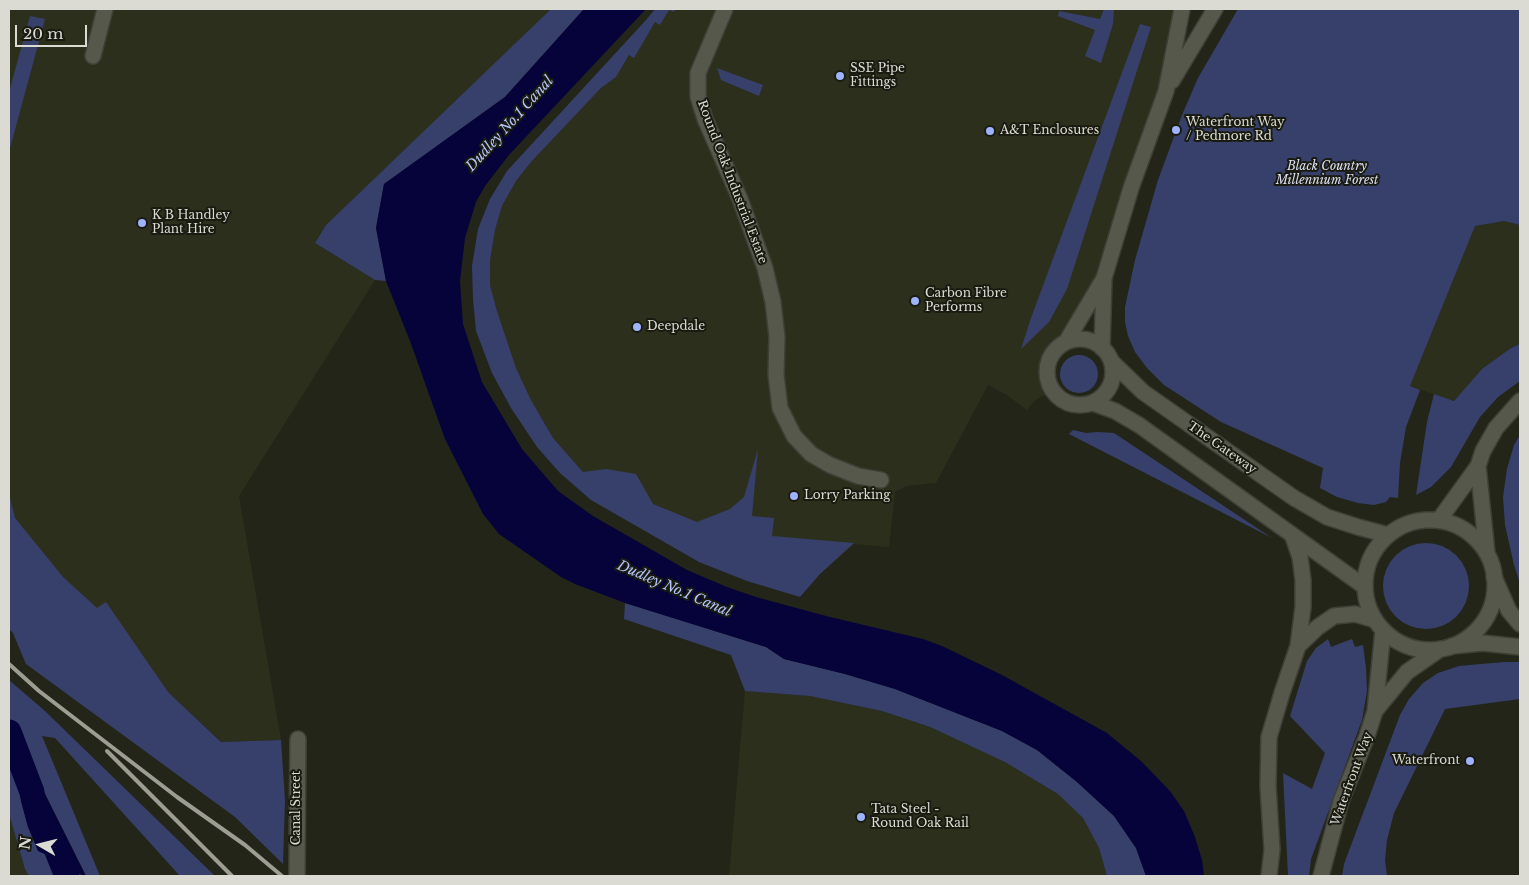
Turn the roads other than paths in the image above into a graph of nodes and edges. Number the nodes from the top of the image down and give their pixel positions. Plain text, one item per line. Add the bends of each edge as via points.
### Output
1 (106, 9) edge
2 (724, 9) edge
3 (1182, 9) edge
4 (1215, 9) edge
5 (93, 56) dead end
6 (1166, 91) junction
7 (1104, 278) junction
8 (1066, 342) junction
9 (1102, 348) junction
10 (1112, 362) junction
11 (1520, 401) edge
12 (1093, 403) junction
13 (1478, 466) junction
14 (881, 480) dead end
15 (1439, 520) junction
16 (1388, 535) junction
17 (1293, 536) junction
18 (1487, 553) junction
19 (1494, 577) junction
20 (1364, 587) junction
21 (1520, 624) edge
22 (1379, 625) junction
23 (1298, 646) junction
24 (1520, 647) edge
25 (1446, 648) junction
26 (1375, 711) junction
27 (298, 739) dead end
28 (296, 876) edge
29 (1269, 876) edge
30 (1321, 876) edge

1 - 5 street
2 - 14 street, Round Oak Industrial Estate via 698,73 698,97 765,268 773,302 780,408 794,436 811,454 830,466
3 - 6 street
4 - 6 street
6 - 7 street via 1131,188
7 - 8 street
7 - 9 street
8 - 9 street via 1089,340
8 - 12 street via 1048,361 1048,384 1064,402 1083,406
9 - 10 street
10 - 12 street via 1112,383 1108,391
10 - 16 street, The Gateway via 1143,392 1294,498 1328,517
11 - 13 street, Waterfront Way via 1496,428
12 - 17 street via 1139,424
13 - 15 street, Waterfront Way
13 - 18 street, Waterfront Way
15 - 16 street, Waterfront Way via 1412,522
15 - 18 street, Waterfront Way via 1466,531
16 - 20 street, Waterfront Way via 1370,558
17 - 20 street
17 - 23 street via 1304,580
18 - 19 street, Waterfront Way
19 - 21 street via 1509,611
19 - 25 street, Waterfront Way via 1491,607 1483,623 1464,640
20 - 22 street, Waterfront Way via 1369,608
22 - 23 street via 1355,614 1334,616
22 - 25 street via 1406,645 1419,649
22 - 26 street, Waterfront Way
23 - 29 street via 1269,737 1272,850
24 - 25 street via 1483,643
25 - 26 street, Waterfront Way via 1408,672
26 - 30 street, Waterfront Way via 1342,801
27 - 28 street, Canal Street

